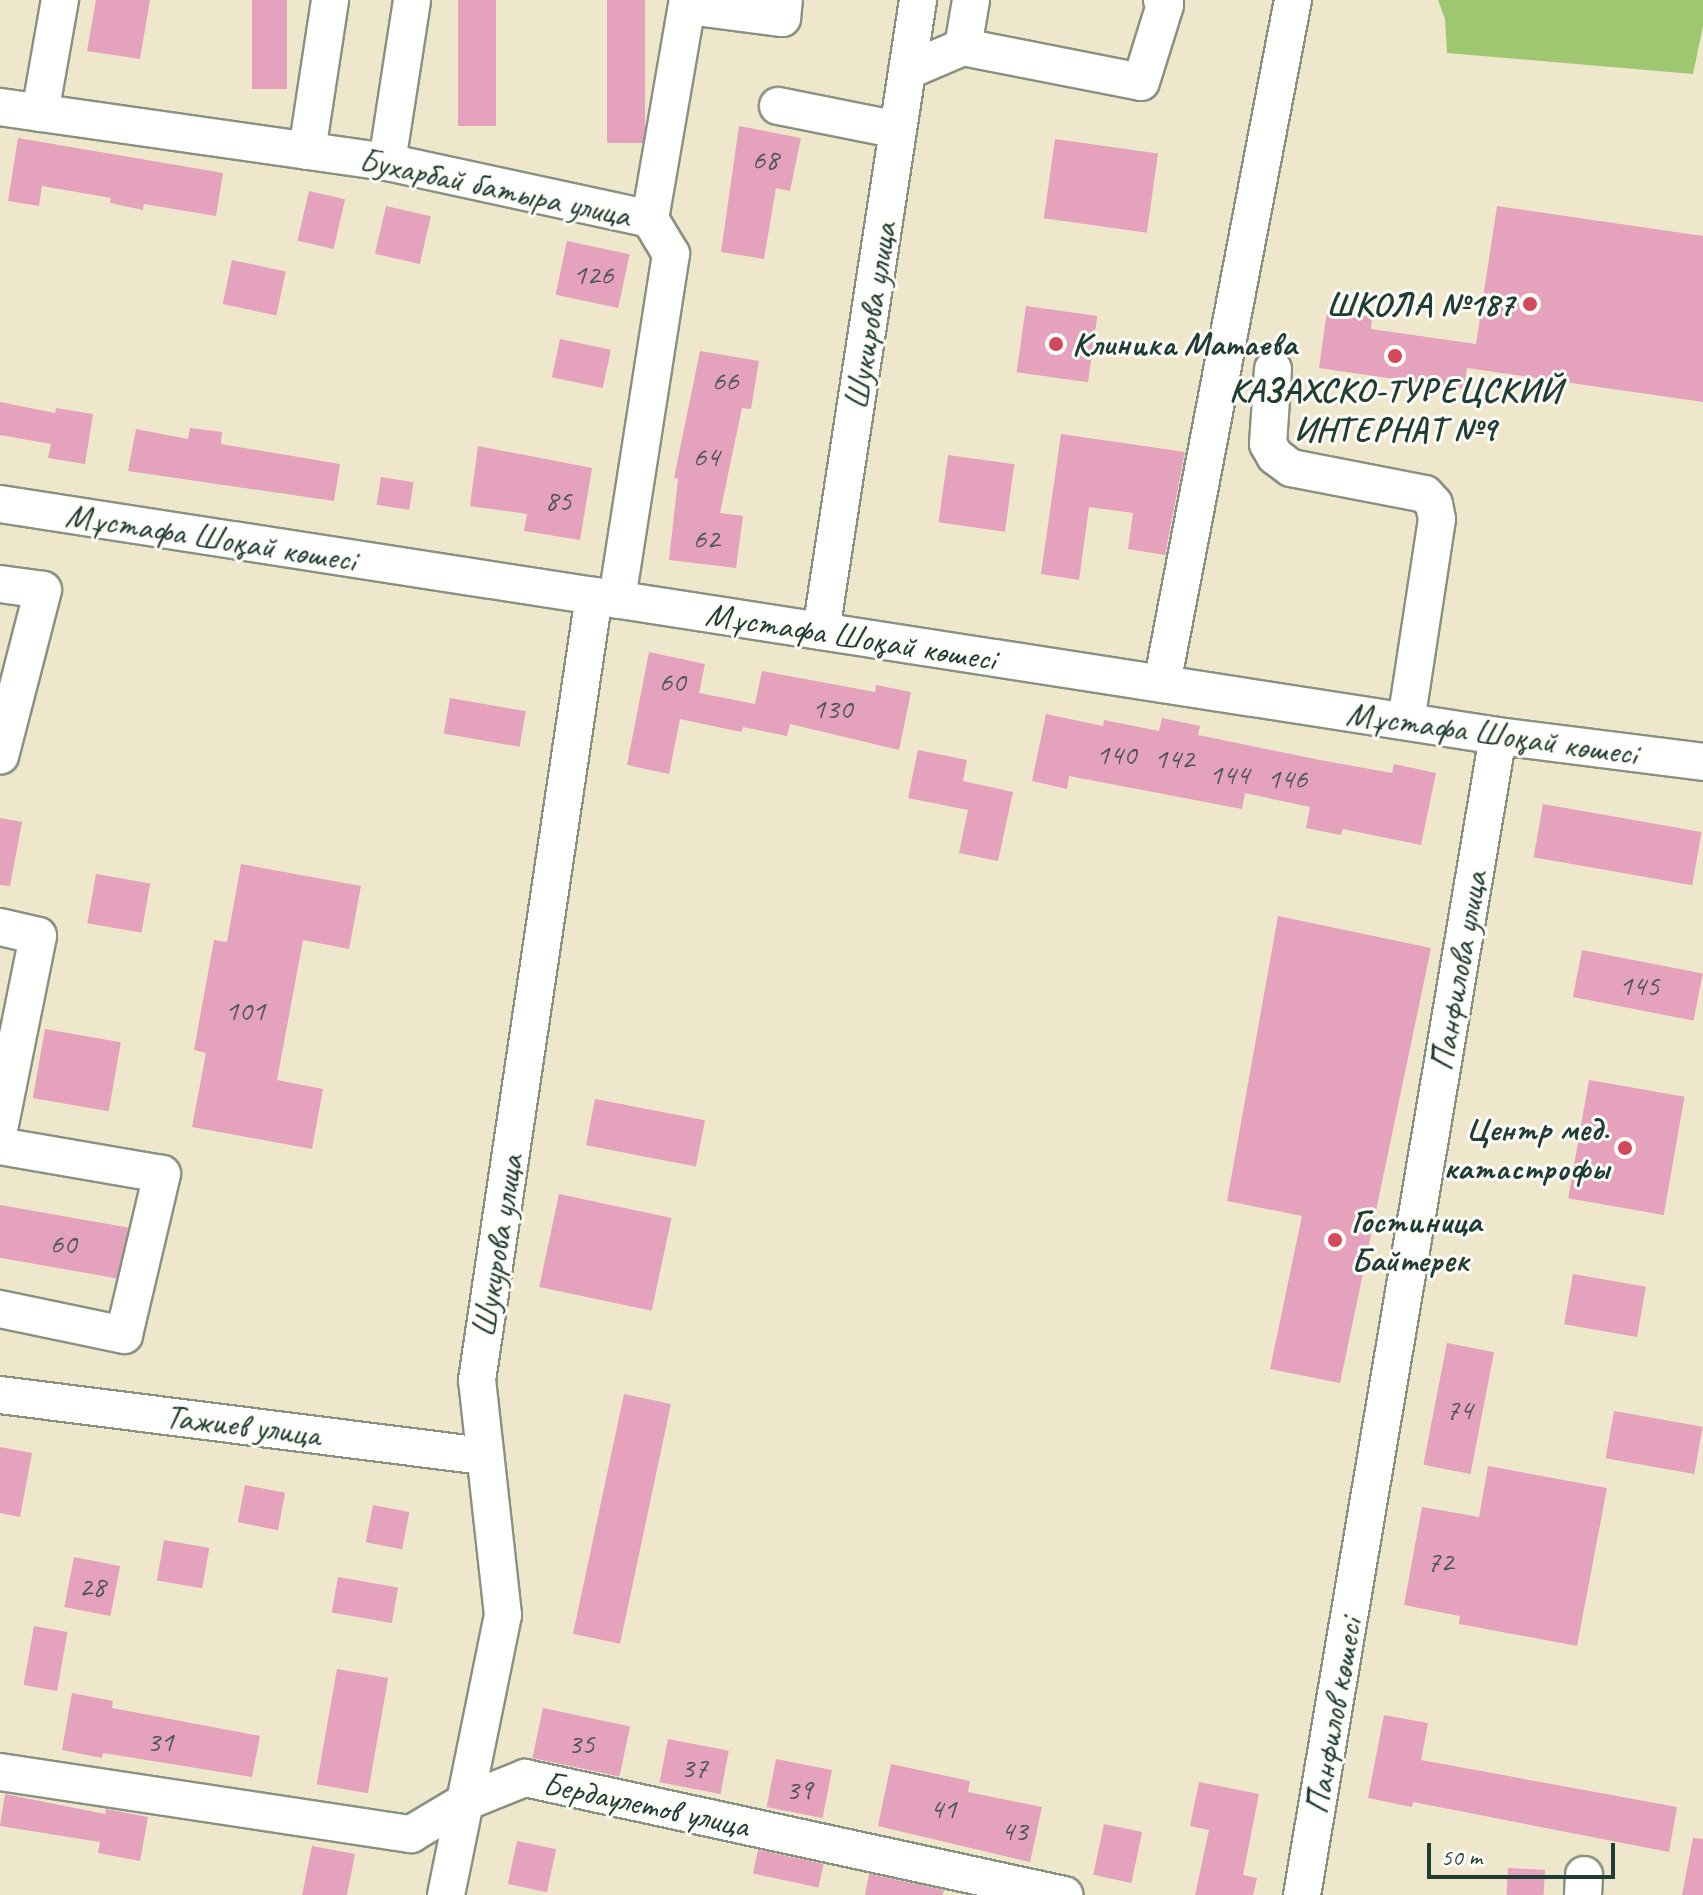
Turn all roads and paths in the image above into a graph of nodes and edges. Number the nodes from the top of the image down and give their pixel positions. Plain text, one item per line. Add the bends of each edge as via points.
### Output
1 (60, 0) edge
2 (330, 0) edge
3 (412, 0) edge
4 (784, 0) edge
5 (918, 0) edge
6 (971, 0) edge
7 (1162, 0) edge
8 (1293, 0) edge
9 (688, 3) edge
10 (963, 47) junction
11 (907, 71) junction
12 (778, 106) dead end
13 (0, 107) edge
14 (40, 113) junction
15 (898, 130) junction
16 (307, 151) junction
17 (387, 162) junction
18 (650, 219) junction
19 (1273, 369) dead end
20 (0, 504) edge
21 (0, 584) edge
22 (606, 598) junction
23 (821, 631) junction
24 (1162, 684) junction
25 (1406, 721) junction
26 (1498, 736) junction
27 (0, 756) edge
28 (1703, 762) edge
29 (0, 927) edge
30 (0, 1124) edge
31 (0, 1146) edge
32 (0, 1309) edge
33 (0, 1395) edge
34 (485, 1456) junction
35 (1363, 1537) joint
36 (0, 1772) edge
37 (465, 1802) junction
38 (446, 1895) edge
39 (1064, 1895) edge
40 (1302, 1895) edge

1 - 14 street
2 - 16 street
3 - 17 street
4 - 9 street via 782,18
5 - 11 street, Шукирова улица
6 - 10 street
7 - 10 street via 1165,5 1141,82
8 - 24 street
9 - 18 street
10 - 11 street
11 - 15 street, Шукирова улица
12 - 15 street
13 - 14 street, Бухарбай батыра улица
14 - 16 street, Бухарбай батыра улица
15 - 23 street, Шукирова улица
16 - 17 street, Бухарбай батыра улица
17 - 18 street, Бухарбай батыра улица
18 - 22 street, Бухарбай батыра улица via 671,254
19 - 25 street via 1268,444 1275,456 1291,468 1425,494 1434,504 1437,519
20 - 22 street, Мұстафа Шоқай көшесі
21 - 27 street via 43,590
22 - 23 street, Мұстафа Шоқай көшесі
22 - 34 street, Шукурова улица via 477,1380
23 - 24 street, Мұстафа Шоқай көшесі
24 - 25 street, Мұстафа Шоқай көшесі
25 - 26 street, Мұстафа Шоқай көшесі
26 - 28 street, Мұстафа Шоқай көшесі
26 - 35 street, Панфилова улица
29 - 30 street via 38,936
31 - 32 street via 162,1174 124,1335
33 - 34 street, Тажиев улица
34 - 37 street, Шукурова улица via 503,1615
35 - 40 street, Панфилов көшесі
36 - 37 street, Бердаулетов улица via 411,1834
37 - 38 street, Шукурова улица
37 - 39 street, Бердаулетов улица via 525,1778

